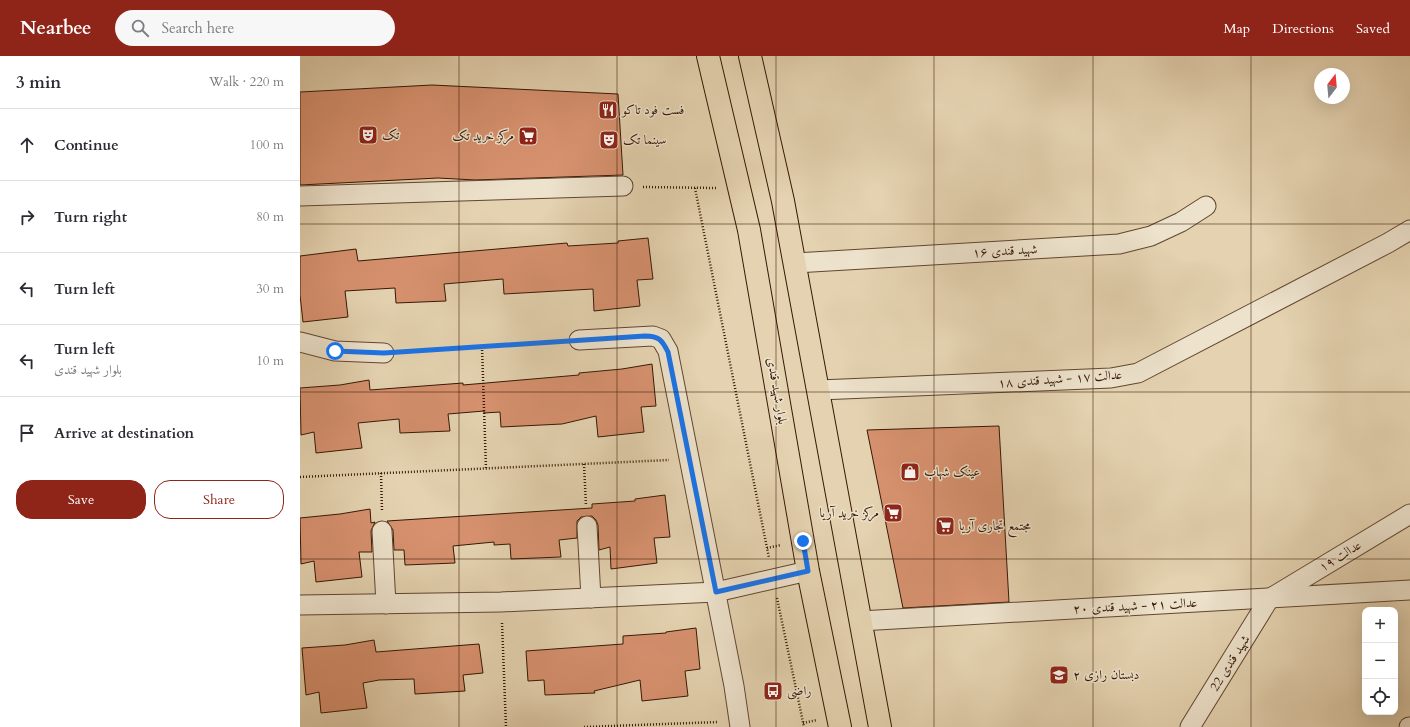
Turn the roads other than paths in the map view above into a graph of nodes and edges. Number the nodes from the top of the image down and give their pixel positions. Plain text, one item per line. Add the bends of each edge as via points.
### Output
1 (708, 56) edge
2 (750, 56) edge
3 (624, 186) road end
4 (300, 196) edge
5 (1206, 206) dead end
6 (1410, 230) edge
7 (795, 263) junction
8 (579, 340) road end
9 (300, 342) edge
10 (384, 353) road end
11 (818, 390) junction
12 (1410, 514) edge
13 (587, 526) road end
14 (382, 531) road end
15 (808, 571) junction
16 (1410, 590) edge
17 (716, 592) junction
18 (591, 598) junction
19 (1269, 599) junction
20 (386, 604) junction
21 (300, 605) edge
22 (860, 621) junction
23 (739, 724) edge
24 (840, 727) edge
25 (880, 727) edge
26 (1190, 727) edge

1 - 15 main road, بلوار شهید قندی via 750,238
2 - 7 main road via 784,201
3 - 4 street
5 - 7 street, شهید قندی ۱۶ via 1181,222 1151,236 1119,244
6 - 11 street, عدالت ۱۷ - شهید قندی ۱۸ via 1138,373 1112,378
7 - 11 main road
8 - 17 street via 653,336 660,338 668,352
9 - 10 street via 335,351
11 - 22 main road
12 - 19 street, عدالت ۱۹
13 - 18 street
14 - 20 street
15 - 17 street
15 - 24 main road, بلوار شهید قندی
16 - 19 street, عدالت ۲۱ - شهید قندی ۲۰
17 - 18 street
17 - 23 street
18 - 20 street
19 - 22 street, عدالت ۲۱ - شهید قندی ۲۰
19 - 26 street, شهید قندی 22
20 - 21 street
22 - 25 main road

